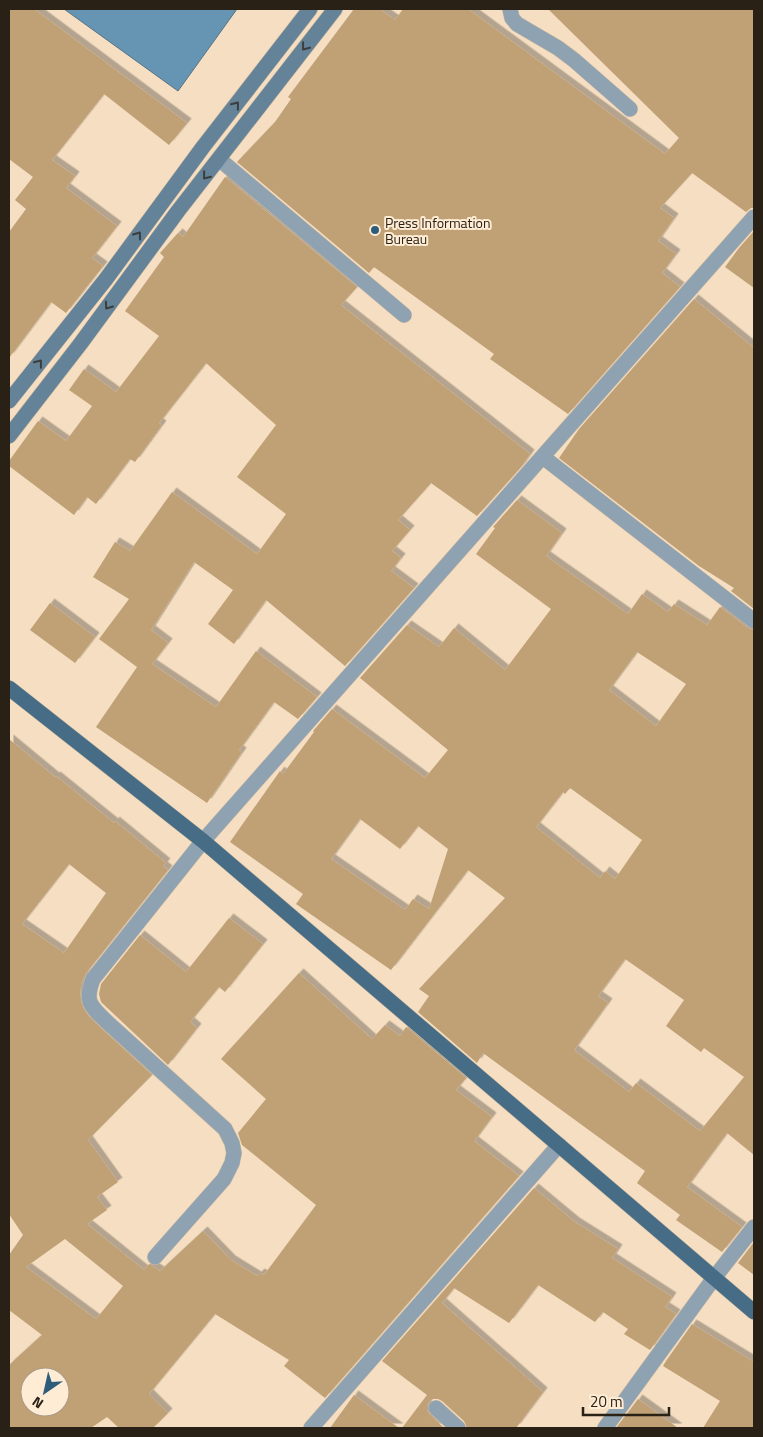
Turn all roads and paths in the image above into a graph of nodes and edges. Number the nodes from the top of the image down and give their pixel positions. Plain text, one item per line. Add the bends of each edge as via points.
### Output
1 (310, 9) edge
2 (335, 9) edge
3 (510, 9) edge
4 (630, 109) dead end
5 (219, 158) junction
6 (754, 218) edge
7 (404, 315) dead end
8 (9, 402) edge
9 (9, 436) edge
10 (543, 457) junction
11 (754, 621) edge
12 (9, 688) edge
13 (203, 841) junction
14 (559, 1145) junction
15 (754, 1227) edge
16 (155, 1258) dead end
17 (714, 1278) junction
18 (754, 1312) edge
19 (436, 1408) dead end
20 (311, 1428) edge
21 (458, 1428) edge
22 (605, 1428) edge

8 -> 1 street
2 -> 5 street
3 - 4 street via 516,24 566,54
5 - 7 street
5 -> 9 street
6 - 10 street
10 - 11 street
10 - 13 street
12 - 13 main road
13 - 14 main road
13 - 16 street via 94,979 89,990 88,1000 95,1010 225,1129 232,1143 232,1163 224,1179
14 - 17 main road
14 - 20 street
15 - 17 street
17 - 18 main road
17 - 22 street
19 - 21 street

